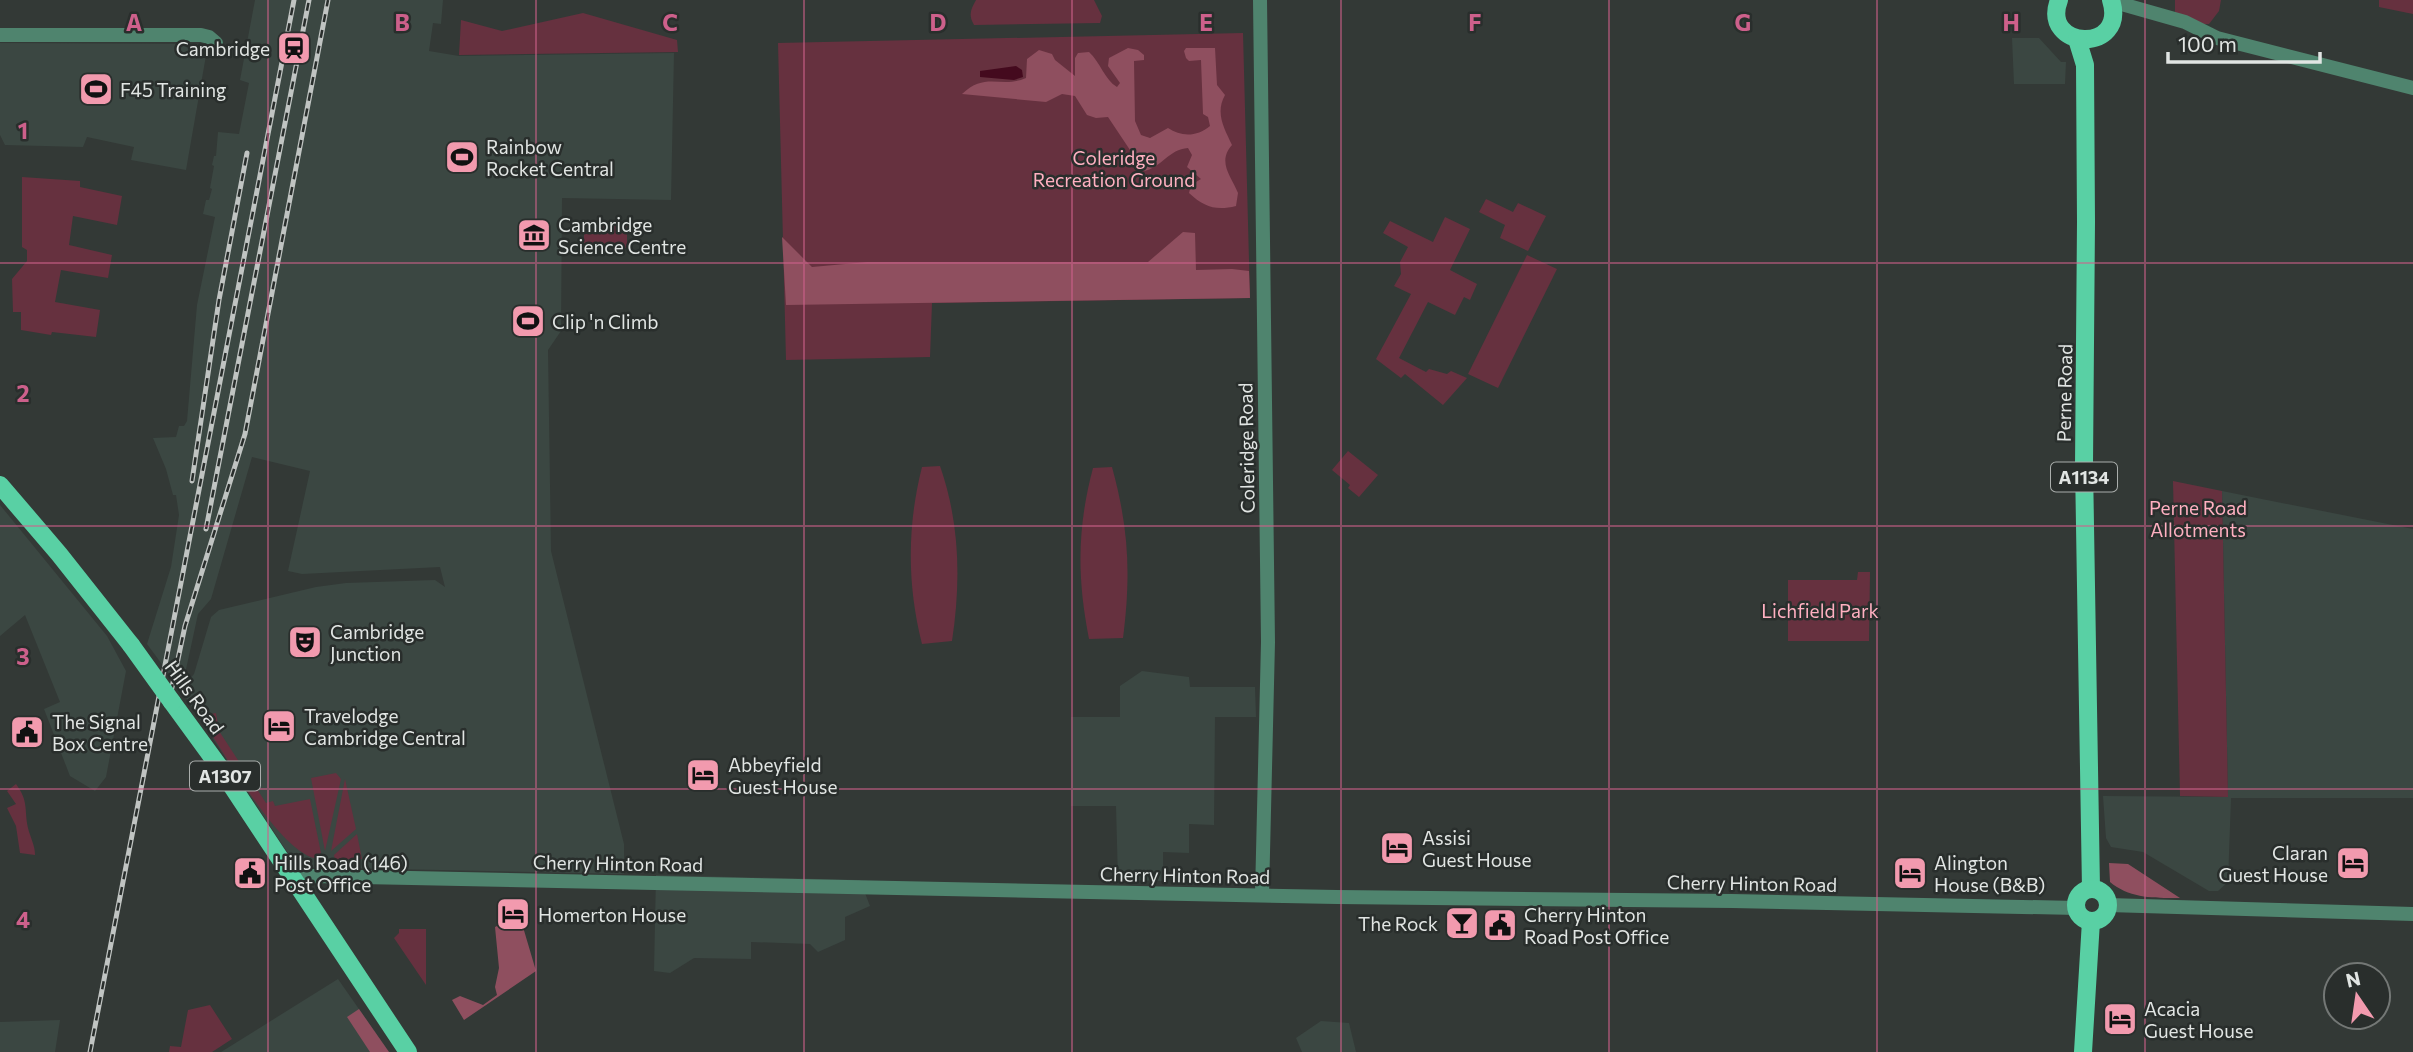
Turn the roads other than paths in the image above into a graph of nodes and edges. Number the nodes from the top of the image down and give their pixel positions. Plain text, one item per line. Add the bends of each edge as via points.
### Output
1 (1260, 0) edge
2 (2059, 0) edge
3 (2112, 6) edge
4 (0, 35) edge
5 (2085, 39) junction
6 (216, 43) dead end
7 (2413, 88) edge
8 (0, 485) edge
9 (293, 882) junction
10 (2091, 890) junction
11 (1262, 895) junction
12 (2108, 905) junction
13 (2077, 908) junction
14 (2413, 914) edge
15 (2091, 921) junction
16 (408, 1052) edge
17 (2084, 1052) edge

1 - 11 street, Coleridge Road via 1268,642
2 - 5 main road via 2058,21 2068,35
3 - 5 main road, Perne Road / A1134 via 2106,31
3 - 7 street via 2150,11 2217,38
4 - 6 street via 201,35
5 - 10 main road, Perne Road / A1134 via 2084,465
8 - 9 main road, Hills Road / A1307, bridge via 131,645 218,765
9 - 11 street, Cherry Hinton Road via 312,876
9 - 16 main road, Hills Road / A1307
10 - 12 main road via 2101,892
10 - 13 main road via 2078,897
11 - 13 street, Cherry Hinton Road
12 - 14 street
12 - 15 main road via 2105,915
13 - 15 main road
15 - 17 main road

